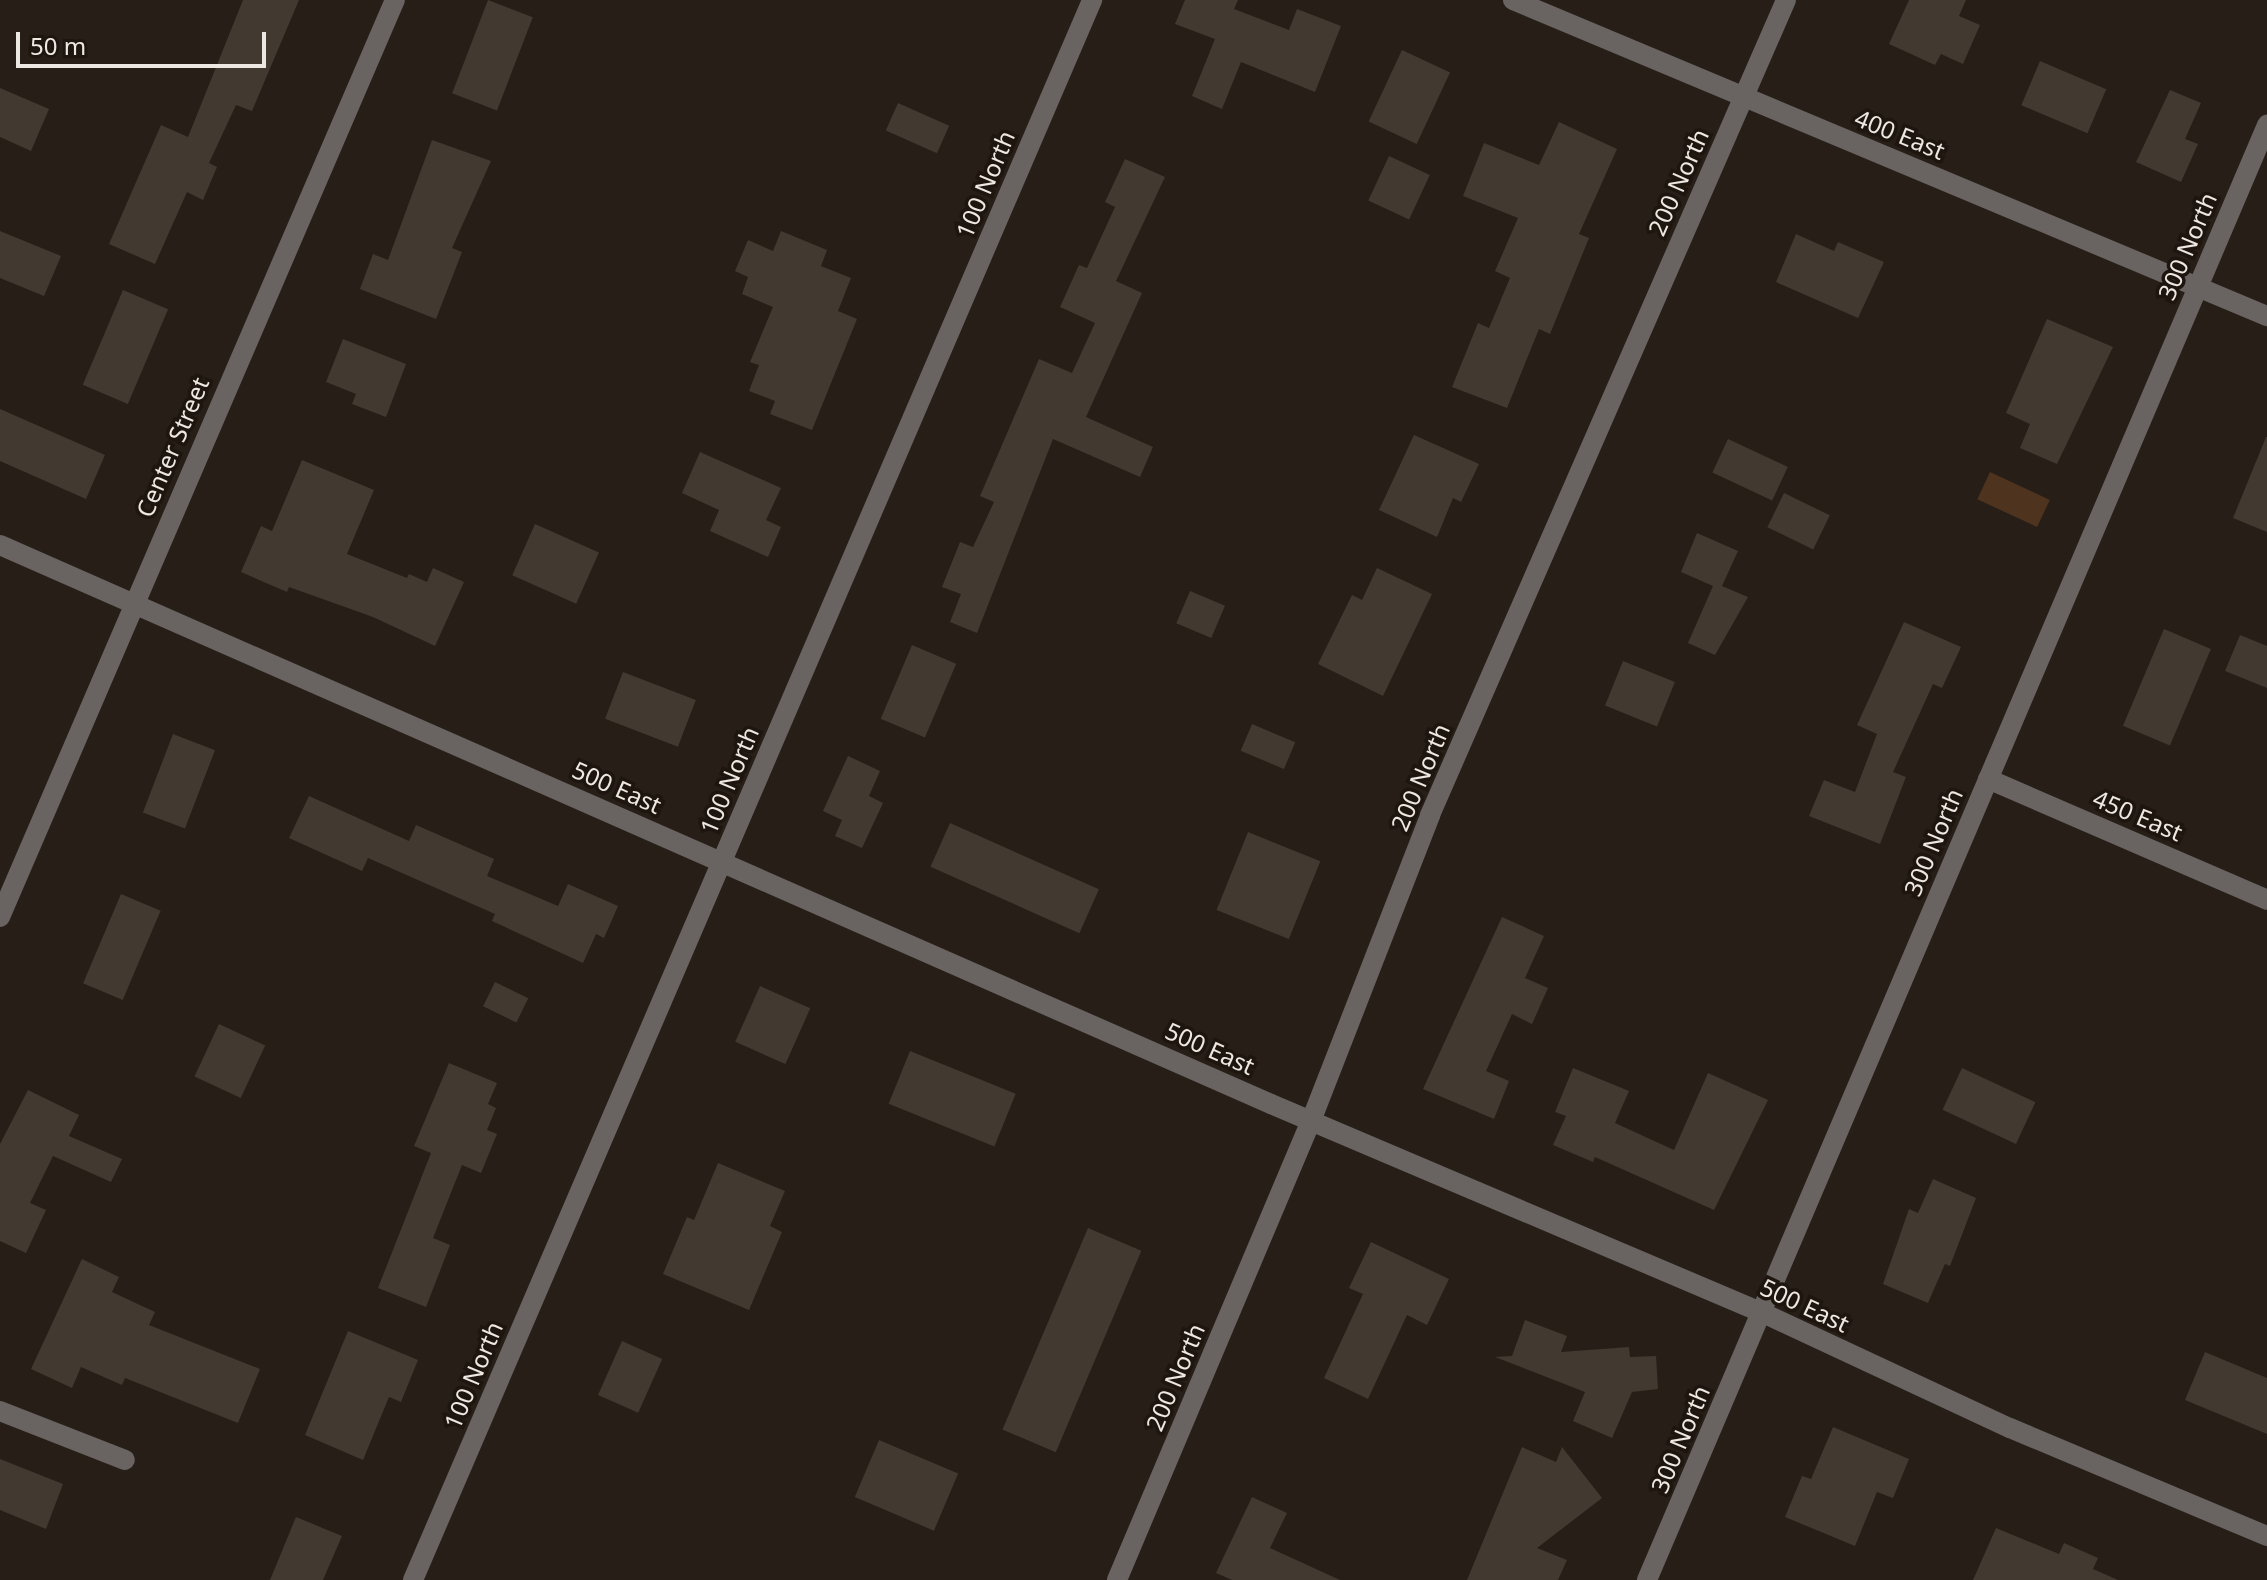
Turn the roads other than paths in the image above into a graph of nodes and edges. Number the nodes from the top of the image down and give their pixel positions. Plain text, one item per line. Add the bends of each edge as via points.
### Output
1 (395, 0) edge
2 (1092, 0) edge
3 (1513, 0) edge
4 (1786, 0) edge
5 (1743, 98) junction
6 (2267, 125) edge
7 (2198, 285) junction
8 (2267, 316) edge
9 (0, 545) edge
10 (135, 602) junction
11 (1988, 779) junction
12 (722, 861) junction
13 (2267, 900) edge
14 (0, 917) edge
15 (1311, 1121) junction
16 (1763, 1313) junction
17 (0, 1411) edge
18 (125, 1460) dead end
19 (2267, 1536) edge
20 (413, 1580) edge
21 (1117, 1580) edge
22 (1647, 1580) edge

1 - 10 street, Center Street
2 - 12 street, 100 North
3 - 5 street, 400 East
4 - 5 street, 200 North
5 - 7 street, 400 East
5 - 15 street, 200 North via 1430,815
6 - 7 street, 300 North
7 - 8 street, 400 East
7 - 11 street, 300 North
9 - 10 street, 500 East
10 - 12 street, 500 East
10 - 14 street, Center Street
11 - 13 street, 450 East
11 - 16 street, 300 North
12 - 15 street, 500 East
12 - 20 street, 100 North
15 - 16 street, 500 East
15 - 21 street, 200 North
16 - 19 street, 500 East via 2010,1428
16 - 22 street, 300 North
17 - 18 street

